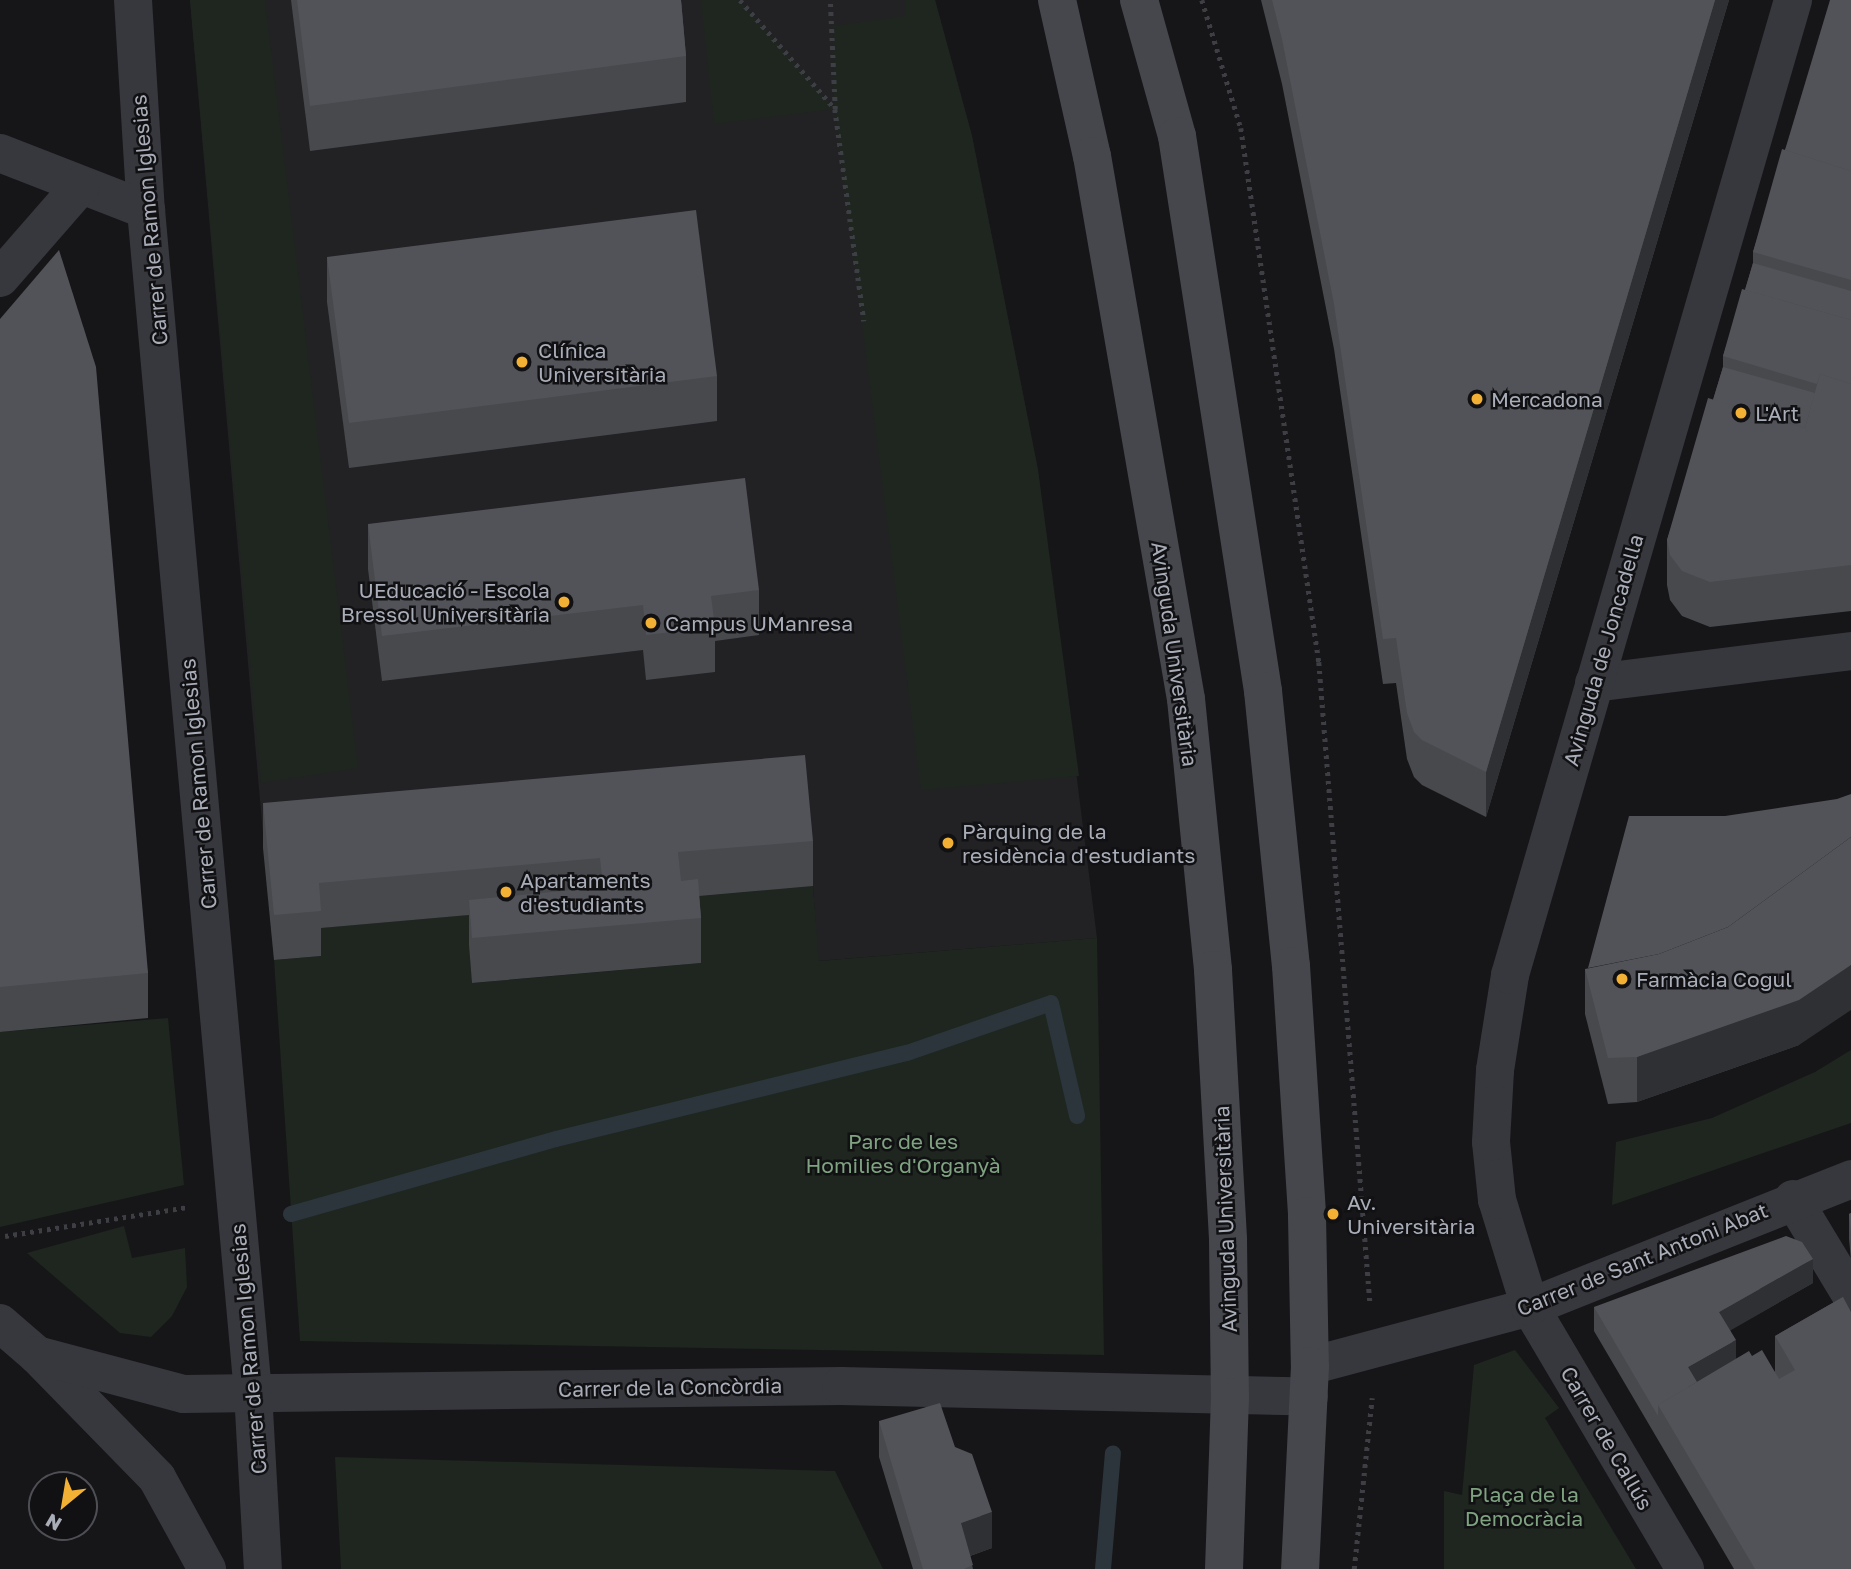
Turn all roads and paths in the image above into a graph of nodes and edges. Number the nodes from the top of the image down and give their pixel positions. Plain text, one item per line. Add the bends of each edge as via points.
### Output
1 (133, 0) edge
2 (740, 0) edge
3 (830, 0) edge
4 (1057, 0) edge
5 (1139, 0) edge
6 (1793, 0) edge
7 (835, 109) junction
8 (0, 153) edge
9 (81, 185) junction
10 (146, 210) junction
11 (0, 278) edge
12 (864, 321) dead end
13 (1851, 651) edge
14 (1594, 683) junction
15 (1851, 1179) edge
16 (1793, 1199) junction
17 (189, 1207) dead end
18 (5, 1236) dead end
19 (1851, 1295) edge
20 (1530, 1307) junction
21 (0, 1323) edge
22 (1374, 1349) junction
23 (37, 1355) junction
24 (1309, 1381) junction
25 (253, 1392) junction
26 (1230, 1397) junction
27 (208, 1569) edge
28 (263, 1569) edge
29 (1224, 1569) edge
30 (1300, 1569) edge
31 (1354, 1569) edge
32 (1685, 1569) edge

1 - 10 street, Carrer de Ramon Iglesias
2 - 7 path
3 - 7 path
4 - 26 street, Avinguda Universitària via 1092,156 1186,698 1213,970 1228,1240
5 - 24 street via 1177,136 1263,691 1291,966 1307,1216
6 - 14 street, Avinguda de Joncadella
7 - 12 path
8 - 9 street
9 - 10 street
9 - 11 street
10 - 25 street, Carrer de Ramon Iglesias
13 - 14 street
14 - 20 street, Avinguda de Joncadella via 1510,975 1494,1070 1491,1142 1497,1200
15 - 16 street, Carrer de Sant Antoni Abat
16 - 19 street
16 - 20 street, Carrer de Sant Antoni Abat
17 - 18 path
20 - 22 street, Carrer de Sant Antoni Abat
20 - 32 street, Carrer de Callús
21 - 23 street, Carrer de la Concòrdia
22 - 24 street, Carrer de Sant Antoni Abat
22 - 31 path via 1372,1419
23 - 25 street, Carrer de la Concòrdia via 184,1394
23 - 27 street, Carrer de la Concòrdia via 157,1478
24 - 26 street, Carrer de la Concòrdia
24 - 30 street
25 - 26 street, Carrer de la Concòrdia via 841,1386
25 - 28 street, Carrer de Ramon Iglesias
26 - 29 street, Avinguda Universitària

